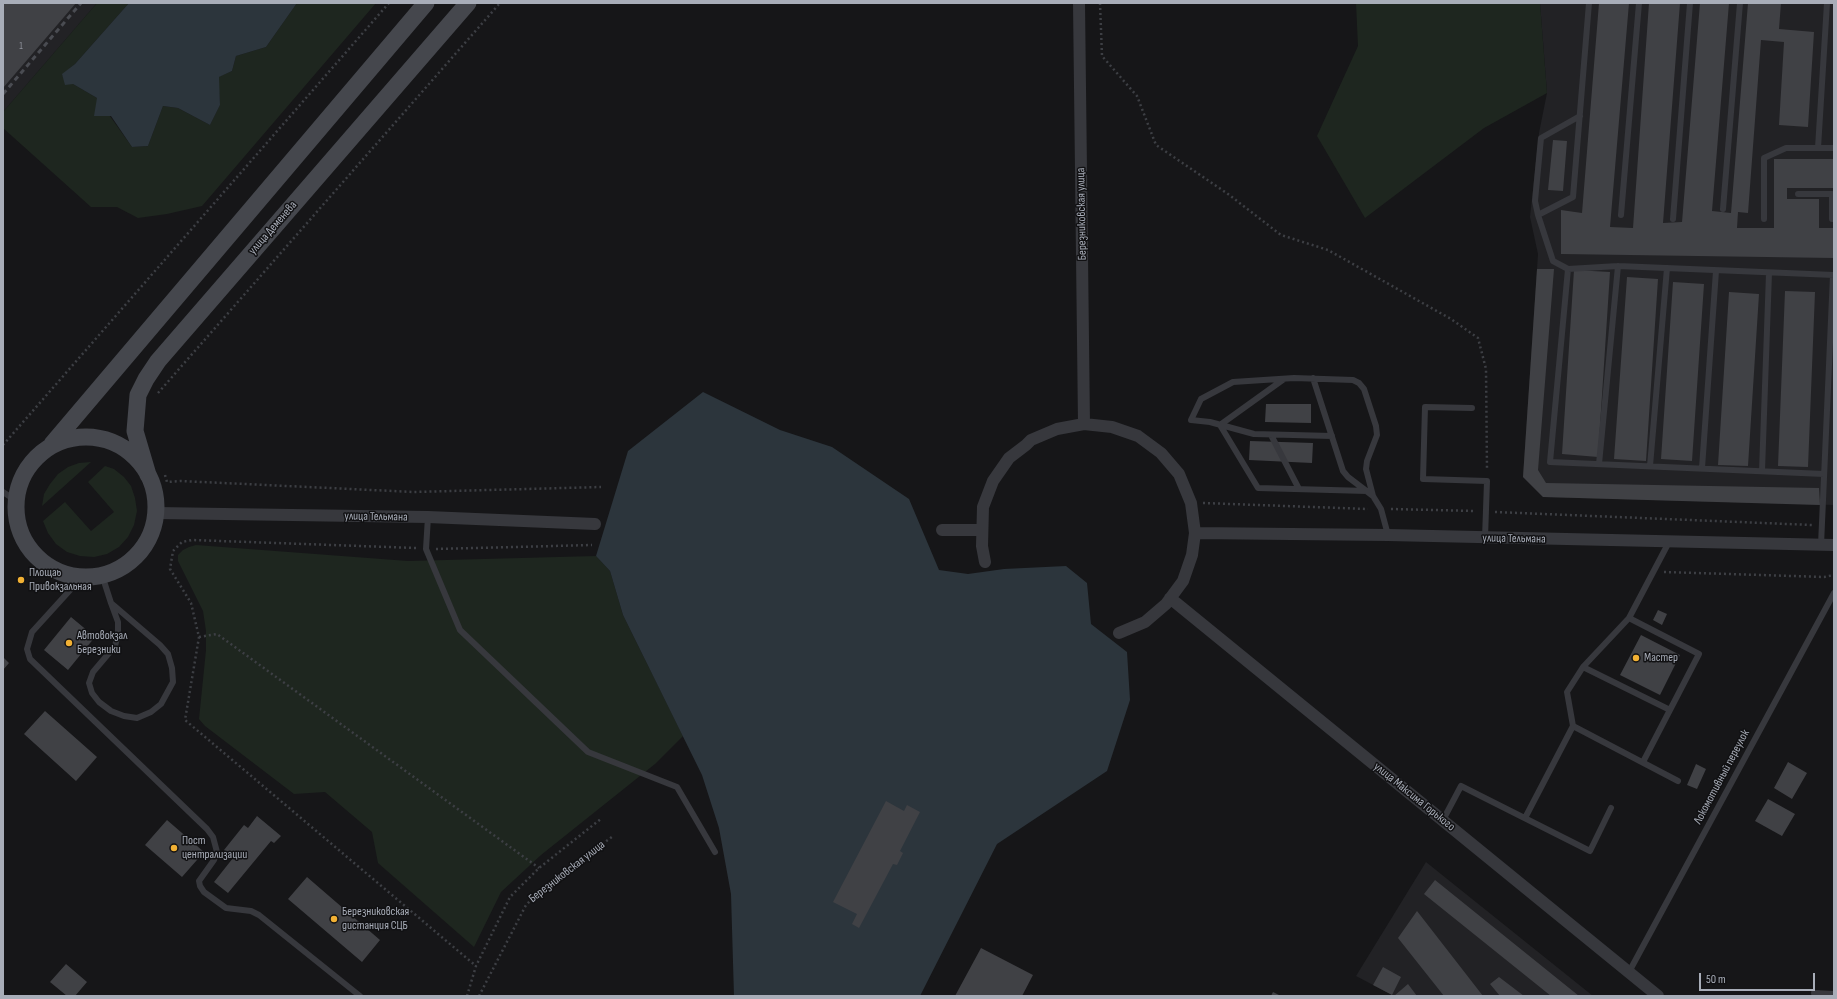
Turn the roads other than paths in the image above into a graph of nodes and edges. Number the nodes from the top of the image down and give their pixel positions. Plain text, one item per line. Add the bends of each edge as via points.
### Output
1 (426, 3) edge
2 (468, 3) edge
3 (1079, 3) edge
4 (1589, 3) edge
5 (1639, 3) edge
6 (1690, 3) edge
7 (1740, 3) edge
8 (1827, 3) edge
9 (1580, 116) junction
10 (1818, 148) junction
11 (1834, 148) edge
12 (1798, 194) dead end
13 (1723, 208) dead end
14 (1538, 215) junction
15 (1621, 215) dead end
16 (1673, 219) dead end
17 (1764, 219) dead end
18 (1834, 219) edge
19 (1618, 266) junction
20 (1667, 268) junction
21 (1568, 269) junction
22 (1716, 271) junction
23 (1769, 273) junction
24 (1834, 275) edge
25 (1313, 378) junction
26 (1285, 379) junction
27 (1472, 408) dead end
28 (1084, 424) junction
29 (1220, 425) junction
30 (1271, 435) junction
31 (1332, 436) junction
32 (52, 444) junction
33 (1599, 464) junction
34 (1650, 466) junction
35 (1702, 468) junction
36 (155, 471) junction
37 (1762, 471) junction
38 (1824, 474) junction
39 (1299, 489) junction
40 (1367, 491) junction
41 (9, 496) edge
42 (1373, 496) junction
43 (156, 513) junction
44 (428, 517) junction
45 (595, 524) dead end
46 (942, 530) dead end
47 (981, 530) junction
48 (1194, 533) junction
49 (1388, 535) junction
50 (1485, 538) junction
51 (1669, 542) junction
52 (1821, 545) junction
53 (1834, 545) edge
54 (985, 562) dead end
55 (102, 575) junction
56 (82, 577) junction
57 (1834, 593) edge
58 (1170, 598) junction
59 (110, 603) junction
60 (1629, 618) junction
61 (1119, 633) dead end
62 (1583, 667) junction
63 (1670, 710) junction
64 (1573, 726) junction
65 (1643, 762) junction
66 (1678, 781) dead end
67 (1611, 808) dead end
68 (1526, 818) junction
69 (1443, 820) junction
70 (715, 852) dead end
71 (1629, 972) junction
72 (1814, 994) dead end
73 (1834, 994) edge
74 (360, 996) edge
75 (1658, 996) edge

1 - 32 main road
2 - 36 main road, улица Деменева via 163,355 146,379 138,395 136,432
3 - 28 street, Березниковская улица
4 - 9 lane
5 - 15 lane
6 - 16 lane
7 - 13 lane
8 - 10 lane
9 - 14 lane via 1573,197
9 - 14 lane via 1541,138 1535,201
10 - 11 lane
10 - 17 lane via 1786,148 1764,158
12 - 18 lane via 1832,194
14 - 21 lane via 1553,261
19 - 20 lane
19 - 21 lane
19 - 33 lane
20 - 22 lane
20 - 34 lane
21 - 33 lane via 1550,462
22 - 23 lane
22 - 35 lane
23 - 24 lane
23 - 37 lane
24 - 38 lane
25 - 26 lane
25 - 31 lane
25 - 42 lane via 1353,380 1359,382 1364,389 1377,435 1366,469
26 - 29 lane
26 - 29 lane via 1233,382 1201,399 1191,420
27 - 50 lane via 1425,407 1423,479 1487,481
28 - 47 street via 1057,429 1031,440 1010,458 993,481 983,507
28 - 48 street via 1112,427 1138,436 1161,452 1179,474 1191,503
29 - 30 lane via 1254,434
29 - 39 lane via 1258,488
30 - 31 lane
30 - 39 lane
31 - 40 lane via 1343,471
32 - 36 main road via 83,436 101,438 115,443
32 - 41 main road via 28,467
33 - 34 lane
34 - 35 lane
35 - 37 lane
36 - 43 main road
37 - 38 lane
38 - 52 lane
39 - 40 lane
40 - 42 lane
41 - 56 main road via 25,543 40,560 61,573
42 - 49 lane via 1381,509
43 - 44 street, улица Тельмана
43 - 55 main road via 154,525 144,547 126,564
44 - 45 street, улица Тельмана
44 - 70 lane via 426,549 460,630 588,752 677,787
46 - 47 street
47 - 54 street
48 - 49 street, улица Тельмана
48 - 58 street via 1190,561 1182,581
49 - 50 street, улица Тельмана
50 - 51 street, улица Тельмана
51 - 52 street, улица Тельмана
51 - 60 lane
52 - 53 street, улица Тельмана
55 - 56 main road
55 - 59 lane
56 - 74 lane via 32,632 27,649 30,659 213,837 217,852 199,881 204,892 226,908 251,911 259,915
57 - 71 lane, Локомотивный переулок
58 - 61 street via 1145,622
58 - 69 street, улица Максима Горького
59 - 59 lane via 118,622 115,646 92,672 89,683 92,693 111,711 137,718 161,704 173,682 172,668 168,654 160,645
60 - 62 lane
60 - 63 lane via 1699,654
62 - 63 lane
62 - 64 lane via 1567,692
63 - 65 lane
64 - 65 lane
64 - 68 lane
65 - 66 lane
67 - 68 lane via 1590,851
68 - 69 lane via 1461,786
69 - 71 street, улица Максима Горького
71 - 75 street, улица Максима Горького
72 - 73 lane

